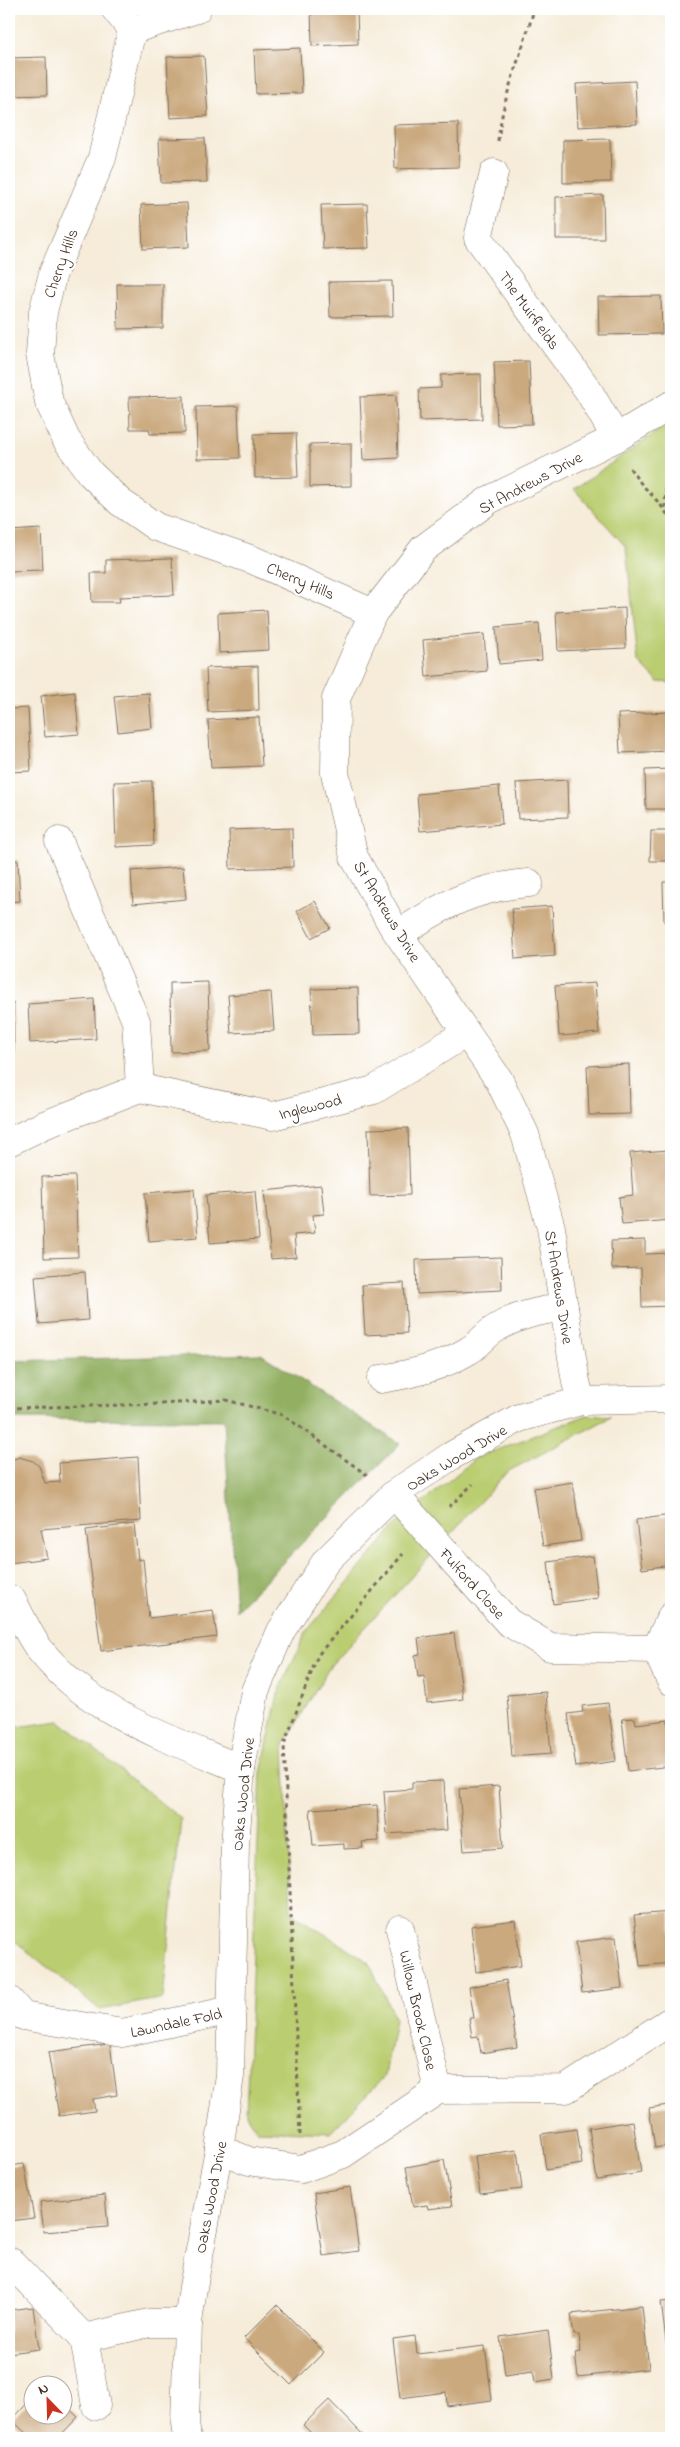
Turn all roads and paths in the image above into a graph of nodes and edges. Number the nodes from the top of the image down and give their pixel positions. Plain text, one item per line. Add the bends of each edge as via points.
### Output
1 (115, 9) edge
2 (197, 9) edge
3 (534, 9) edge
4 (132, 30) junction
5 (494, 174) joint
6 (664, 409) edge
7 (616, 438) junction
8 (665, 508) junction
9 (671, 521) edge
10 (373, 613) junction
11 (59, 841) dead end
12 (529, 883) dead end
13 (398, 934) junction
14 (466, 1033) junction
15 (140, 1088) junction
16 (9, 1142) edge
17 (564, 1307) junction
18 (381, 1379) dead end
19 (671, 1399) edge
20 (581, 1401) junction
21 (9, 1408) edge
22 (479, 1478) dead end
23 (394, 1494) junction
24 (425, 1529) junction
25 (12, 1600) dead end
26 (671, 1616) edge
27 (656, 1649) junction
28 (671, 1680) edge
29 (241, 1769) junction
30 (400, 1929) dead end
31 (9, 2000) edge
32 (232, 2010) junction
33 (669, 2022) dead end
34 (438, 2090) junction
35 (219, 2149) junction
36 (301, 2168) junction
37 (12, 2262) dead end
38 (188, 2323) junction
39 (84, 2338) junction
40 (96, 2406) dead end
41 (187, 2438) edge

1 - 4 street
2 - 4 street
3 - 5 path via 505,94
4 - 10 street, Cherry Hills via 102,158 53,273 43,312 40,354 49,402 66,439 90,473 120,502 156,527 253,560
5 - 7 street, The Muirfields via 478,238 588,390
6 - 7 street, St Andrews Drive
6 - 8 path via 668,444
7 - 8 path via 634,476
7 - 10 street, St Andrews Drive via 489,500 423,549
8 - 9 path
10 - 13 street, St Andrews Drive via 336,699 335,773 354,857
11 - 15 street via 136,1021
12 - 13 street via 500,885 439,908
13 - 14 street, St Andrews Drive
14 - 15 street, Inglewood via 374,1090 274,1116
14 - 17 street, St Andrews Drive via 498,1080 525,1134 551,1228
15 - 16 street
17 - 18 street via 541,1310 512,1320 470,1350 444,1363 415,1373
17 - 20 street, St Andrews Drive
19 - 20 street, Oaks Wood Drive
20 - 23 street, Oaks Wood Drive via 519,1418 451,1456
21 - 23 path via 226,1400 283,1415
22 - 24 path
23 - 24 street, Fulford Close
23 - 29 street, Oaks Wood Drive via 326,1561 281,1631 255,1691
24 - 27 street, Fulford Close via 508,1622 550,1647
24 - 36 path via 318,1655 284,1744
25 - 29 street via 39,1649 94,1701
26 - 27 street
27 - 28 street
29 - 32 street, Oaks Wood Drive via 235,1845
30 - 34 street, Willow Brook Close
31 - 32 street, Lawndale Fold via 23,2016 122,2033
32 - 35 street, Oaks Wood Drive via 230,2076
33 - 34 street, Willow Brook Close via 566,2089
34 - 36 street, Willow Brook Close via 343,2154
35 - 36 street, Willow Brook Close via 249,2161
35 - 38 street, Oaks Wood Drive
37 - 39 street
38 - 39 street via 148,2323
38 - 41 street, Oaks Wood Drive
39 - 40 street

